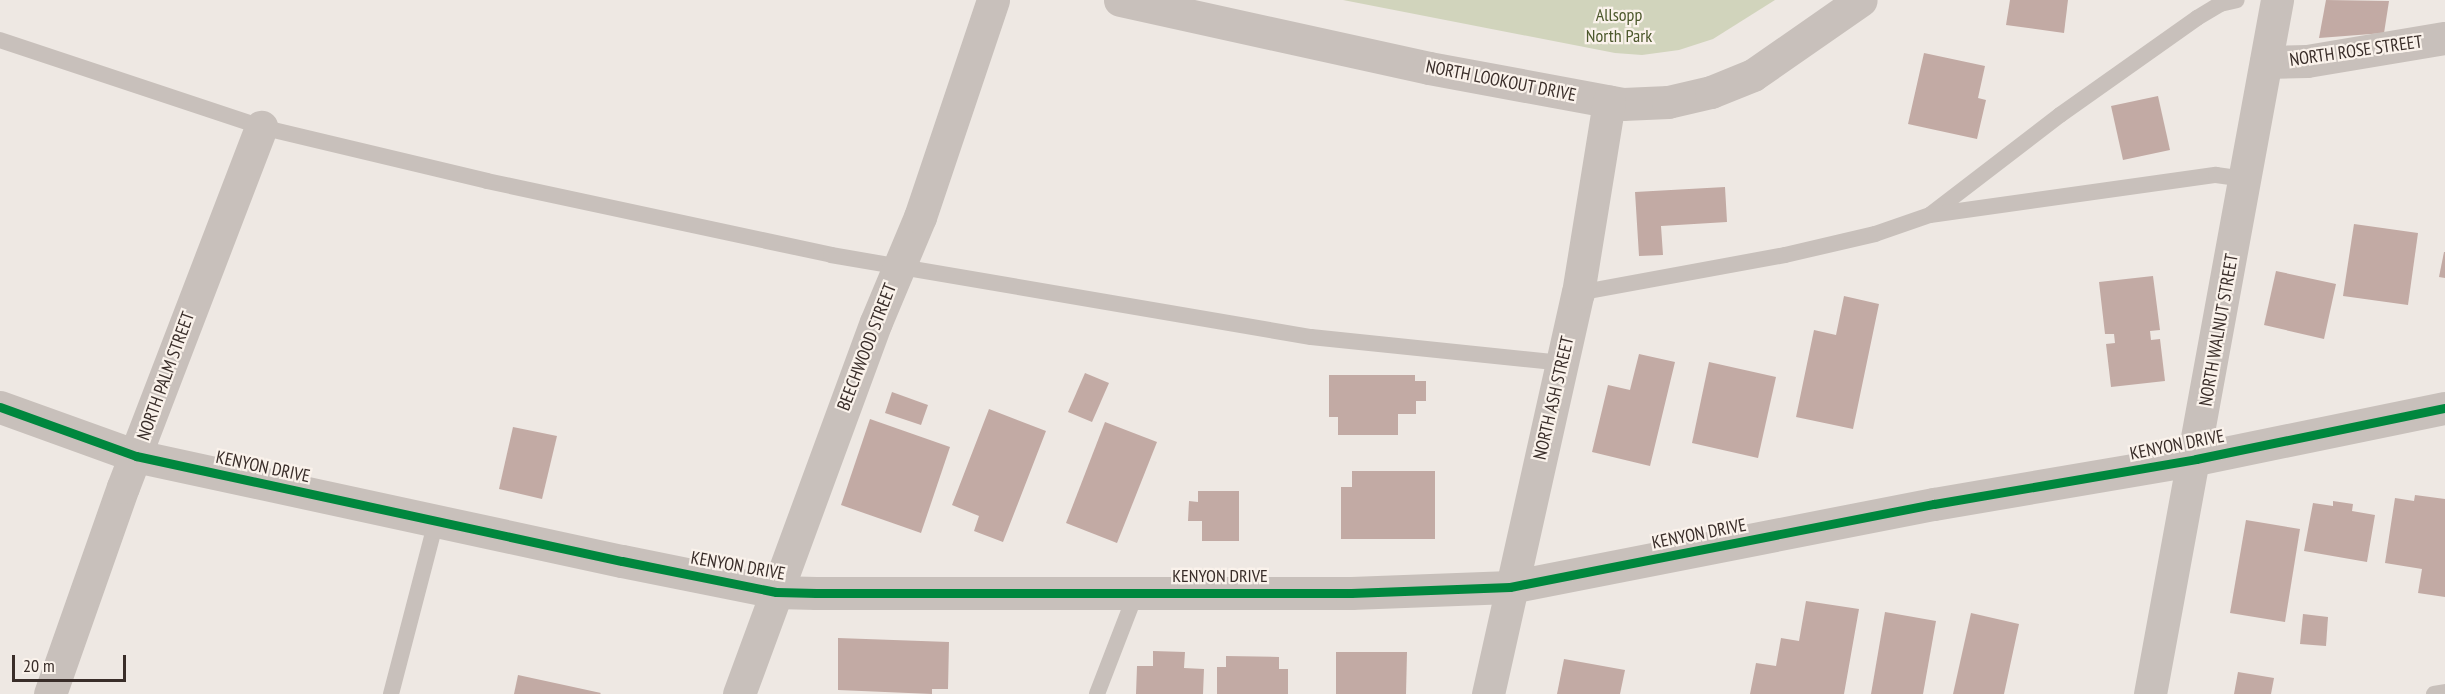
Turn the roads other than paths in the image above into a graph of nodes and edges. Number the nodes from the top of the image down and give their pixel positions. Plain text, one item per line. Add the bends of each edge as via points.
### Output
1 (993, 0) edge
2 (1120, 0) edge
3 (1861, 0) edge
4 (2237, 0) edge
5 (2275, 0) edge
6 (2445, 38) edge
7 (0, 40) edge
8 (2266, 62) junction
9 (1609, 101) junction
10 (261, 127) junction
11 (2245, 179) junction
12 (1930, 215) junction
13 (897, 267) junction
14 (1578, 293) junction
15 (1562, 363) junction
16 (0, 407) edge
17 (2445, 408) edge
18 (136, 456) junction
19 (2196, 459) junction
20 (436, 521) junction
21 (1510, 587) junction
22 (776, 592) junction
23 (1136, 592) junction
24 (2445, 692) edge
25 (50, 694) edge
26 (391, 694) edge
27 (739, 694) edge
28 (1097, 694) edge
29 (1488, 694) edge
30 (2150, 694) edge
31 (2434, 694) edge

1 - 13 street, BEECHWOOD STREET via 920,217
2 - 9 street, NORTH LOOKOUT DRIVE via 1429,68
3 - 9 street, NORTH LOOKOUT DRIVE via 1753,75 1732,84 1668,102
4 - 12 lane via 2220,4 2197,18 2060,115
5 - 8 street, NORTH WALNUT STREET
6 - 8 street, NORTH ROSE STREET via 2307,61
7 - 10 lane
8 - 11 street, NORTH WALNUT STREET
9 - 14 street, NORTH ASH STREET
10 - 13 lane via 487,182
10 - 18 street, NORTH PALM STREET
11 - 12 lane via 2216,175
11 - 19 street, NORTH WALNUT STREET
12 - 14 lane via 1875,234 1785,255
13 - 15 lane via 1311,337
13 - 22 street, BEECHWOOD STREET
14 - 15 street, NORTH ASH STREET
15 - 21 street, NORTH ASH STREET
16 - 18 street, KENYON DRIVE
17 - 19 street, KENYON DRIVE
18 - 20 street, KENYON DRIVE
18 - 25 street, NORTH PALM STREET
19 - 21 street, KENYON DRIVE via 1934,504
19 - 30 street, NORTH WALNUT STREET
20 - 22 street, KENYON DRIVE
20 - 26 lane
21 - 23 street, KENYON DRIVE via 1351,593
21 - 29 street, NORTH ASH STREET
22 - 23 street, KENYON DRIVE
22 - 27 street, BEECHWOOD STREET
23 - 28 lane
24 - 31 lane

